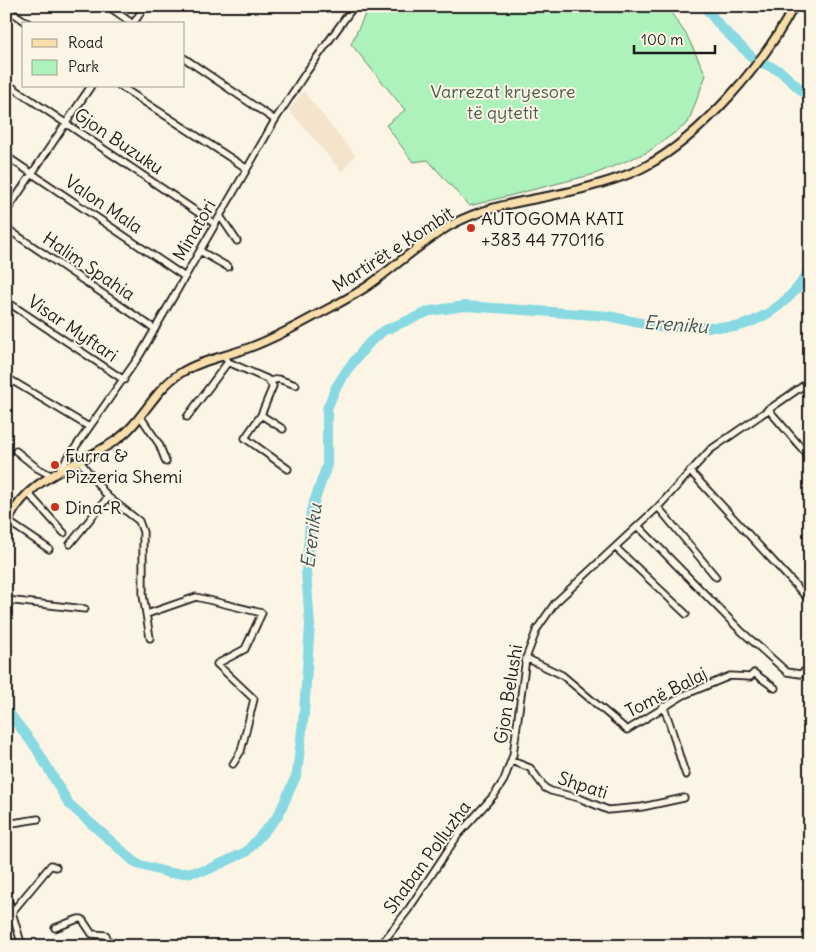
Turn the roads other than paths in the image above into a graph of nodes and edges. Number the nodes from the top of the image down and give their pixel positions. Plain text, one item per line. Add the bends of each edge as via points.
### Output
1 (108, 6) edge
2 (145, 6) edge
3 (354, 6) edge
4 (794, 6) edge
5 (6, 8) edge
6 (26, 22) edge
7 (130, 22) edge
8 (134, 22) edge
9 (185, 59) edge
10 (6, 83) edge
11 (90, 88) edge
12 (123, 88) edge
13 (275, 120) junction
14 (66, 123) junction
15 (6, 156) edge
16 (246, 168) junction
17 (32, 174) junction
18 (6, 212) edge
19 (220, 216) junction
20 (215, 224) junction
21 (6, 228) edge
22 (238, 240) dead end
23 (200, 251) junction
24 (228, 267) dead end
25 (185, 277) junction
26 (6, 301) edge
27 (155, 329) junction
28 (226, 359) junction
29 (6, 376) edge
30 (124, 380) junction
31 (270, 381) junction
32 (810, 381) edge
33 (296, 384) dead end
34 (768, 409) junction
35 (261, 415) junction
36 (140, 416) junction
37 (187, 417) dead end
38 (89, 427) junction
39 (283, 429) dead end
40 (810, 446) edge
41 (16, 451) dead end
42 (804, 451) junction
43 (810, 458) edge
44 (78, 460) junction
45 (166, 462) dead end
46 (60, 469) junction
47 (288, 469) dead end
48 (690, 471) junction
49 (52, 476) junction
50 (28, 493) junction
51 (108, 497) junction
52 (658, 507) junction
53 (7, 522) edge
54 (638, 526) junction
55 (64, 534) dead end
56 (70, 544) dead end
57 (615, 547) junction
58 (49, 549) dead end
59 (716, 577) dead end
60 (6, 600) edge
61 (810, 601) edge
62 (85, 608) dead end
63 (147, 614) junction
64 (686, 614) dead end
65 (150, 638) dead end
66 (526, 658) junction
67 (807, 670) dead end
68 (775, 688) dead end
69 (663, 706) junction
70 (512, 761) junction
71 (233, 764) dead end
72 (686, 775) dead end
73 (684, 798) dead end
74 (38, 819) dead end
75 (6, 824) edge
76 (56, 867) dead end
77 (6, 892) edge
78 (12, 912) junction
79 (55, 928) dead end
80 (22, 946) edge
81 (110, 946) edge
82 (380, 946) edge

1 - 7 street
2 - 8 street
3 - 13 street, Minatori
4 - 28 main road, Martirët e Kombit via 758,64 738,87 678,144 645,166 590,186 486,210 451,225 343,301
5 - 6 street
9 - 13 street
10 - 14 street, Gjon Buzuku
11 - 14 street
12 - 16 street
13 - 16 street, Minatori
14 - 17 street
14 - 20 street, Gjon Buzuku
15 - 17 street, Valon Mala
16 - 19 street, Minatori
17 - 18 street
17 - 25 street, Valon Mala
19 - 20 street, Minatori
19 - 22 street
20 - 23 street, Minatori
21 - 27 street, Halim Spahia
23 - 24 street
23 - 25 street, Minatori
25 - 27 street, Minatori
26 - 30 street, Visar Myftari
27 - 30 street, Minatori
28 - 31 street
28 - 36 main road, Martirët e Kombit via 189,368 177,375
28 - 37 street
29 - 38 street
30 - 38 street, Minatori
31 - 33 street via 278,379
31 - 35 street via 273,390
32 - 34 street, Gjon Belushi
34 - 42 street
34 - 48 street, Gjon Belushi via 722,440
35 - 39 street
35 - 47 street via 245,438
36 - 44 main road, Martirët e Kombit via 116,441
36 - 45 street via 162,448
38 - 46 street, Minatori
40 - 42 street
41 - 49 street
42 - 43 street
44 - 46 main road, Martirët e Kombit
44 - 51 street
46 - 49 main road, Martirët e Kombit
48 - 52 street, Gjon Belushi
48 - 61 street
49 - 50 main road, Martirët e Kombit
50 - 53 main road, Martirët e Kombit via 14,506
50 - 55 street
51 - 56 street
51 - 63 street via 140,521 143,532 143,595
52 - 54 street, Gjon Belushi
52 - 59 street
53 - 58 street
54 - 57 street, Gjon Belushi
54 - 67 street via 740,630 787,672 800,674
57 - 64 street
57 - 66 street, Gjon Belushi via 551,608 537,629
60 - 62 street
63 - 65 street
63 - 71 street via 196,597 262,614 245,649 217,664 254,699 241,751
66 - 69 street, Tomë Balaj via 562,675 628,730
66 - 70 street, Gjon Belushi
68 - 69 street, Tomë Balaj via 754,673 730,676
69 - 72 street via 673,726
70 - 73 street, Shpati via 530,768 551,792 579,798 608,810
70 - 82 street, Shaban Polluzha via 495,794 458,835
74 - 75 street
76 - 78 street via 50,865
77 - 78 street
78 - 80 street
79 - 81 street via 82,919 91,933 106,935

